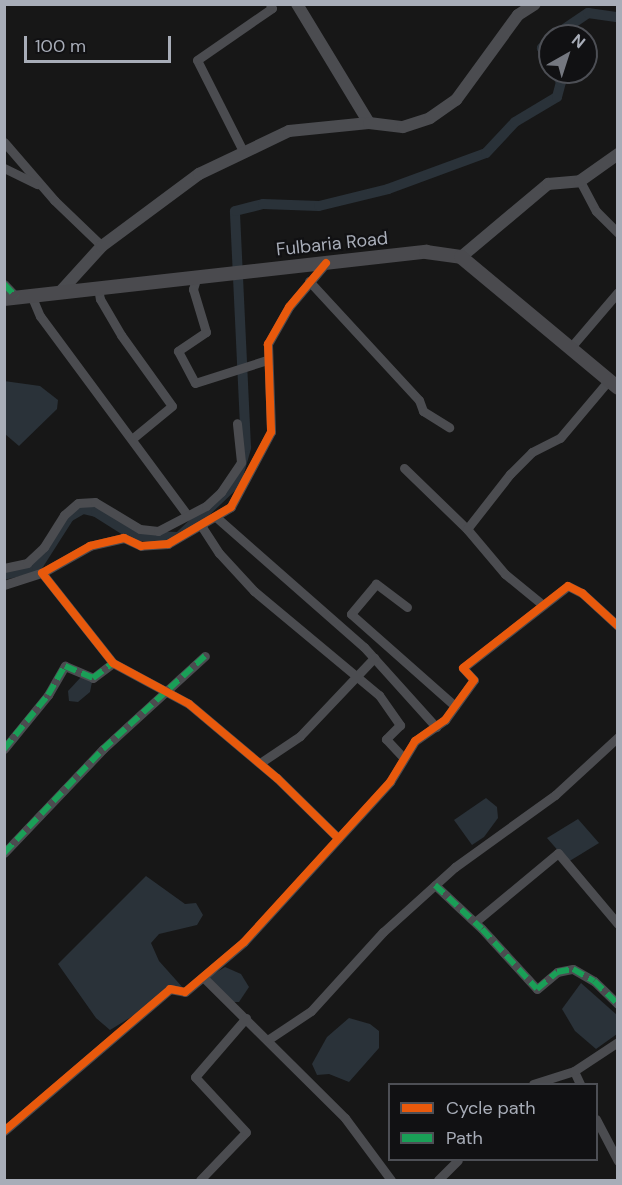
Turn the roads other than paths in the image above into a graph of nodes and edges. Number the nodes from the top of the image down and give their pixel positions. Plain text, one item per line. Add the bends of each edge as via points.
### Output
1 (270, 4) edge
2 (297, 4) edge
3 (535, 4) edge
4 (369, 123) junction
5 (4, 142) edge
6 (244, 153) junction
7 (618, 154) edge
8 (4, 168) edge
9 (580, 181) junction
10 (41, 187) junction
11 (618, 233) edge
12 (102, 246) junction
13 (461, 257) junction
14 (326, 263) junction
15 (197, 276) junction
16 (309, 281) junction
17 (4, 284) edge
18 (98, 286) junction
19 (61, 291) junction
20 (618, 292) edge
21 (31, 295) junction
22 (10, 298) edge
23 (570, 347) junction
24 (267, 360) junction
25 (613, 384) edge
26 (237, 423) dead end
27 (449, 427) dead end
28 (133, 438) junction
29 (404, 468) dead end
30 (187, 516) junction
31 (216, 517) junction
32 (202, 527) junction
33 (467, 529) junction
34 (4, 568) edge
35 (42, 573) junction
36 (4, 585) edge
37 (543, 605) junction
38 (407, 607) dead end
39 (618, 627) edge
40 (205, 656) dead end
41 (374, 658) junction
42 (114, 663) junction
43 (358, 677) junction
44 (166, 694) junction
45 (455, 706) junction
46 (436, 727) junction
47 (618, 737) edge
48 (4, 748) edge
49 (404, 758) junction
50 (260, 763) junction
51 (339, 838) junction
52 (4, 853) edge
53 (435, 885) junction
54 (475, 922) junction
55 (618, 924) edge
56 (203, 977) junction
57 (618, 1004) edge
58 (246, 1018) junction
59 (269, 1039) junction
60 (618, 1042) edge
61 (574, 1071) junction
62 (536, 1083) edge
63 (580, 1083) edge
64 (598, 1121) edge
65 (4, 1131) edge
66 (457, 1161) edge
67 (618, 1161) edge
68 (200, 1180) edge
69 (391, 1180) edge
70 (438, 1180) edge

1 - 6 street via 272,8 197,60
2 - 4 street
3 - 4 street via 518,15 456,100 430,118 403,127
4 - 6 street via 289,131
5 - 10 street
6 - 12 street via 199,174
7 - 9 street
8 - 10 street
9 - 11 street via 596,211
9 - 13 street via 548,184
10 - 12 street
12 - 19 street
13 - 14 main road, Fulbaria Road via 426,252
13 - 23 main road
14 - 15 main road, Fulbaria Road
14 - 16 street
15 - 18 main road, Fulbaria Road
15 - 24 street via 193,289 206,332 178,351 195,383
16 - 24 street via 274,333
16 - 27 street via 419,400 423,411
17 - 22 street
18 - 19 main road, Fulbaria Road
18 - 28 street via 100,299 121,335 172,406
19 - 21 main road, Fulbaria Road
20 - 23 street
21 - 22 main road, Fulbaria Road
21 - 28 street via 40,316
23 - 25 main road
24 - 31 street via 271,432 231,507
25 - 33 street via 560,438 532,452
26 - 30 street via 241,462 234,476 206,506
28 - 30 street
29 - 33 street
30 - 34 street via 158,531 140,529 95,501 78,503 27,563
31 - 32 street
31 - 41 street
32 - 35 street via 168,544 141,546 124,538 90,546
32 - 43 street via 219,553 254,591
33 - 37 street via 505,574
35 - 36 street
35 - 42 street
37 - 39 street via 568,586
37 - 45 street via 463,668 474,679
38 - 45 street via 376,584 351,614
40 - 44 street
41 - 43 street
41 - 46 street
42 - 44 street
42 - 48 street via 93,678 65,666 48,695
43 - 49 street via 398,718 400,725 386,739
43 - 50 street via 300,736
44 - 50 street via 189,704
44 - 52 street via 103,749
45 - 46 street
46 - 49 street via 415,741
47 - 53 street via 555,795
49 - 51 street via 390,782
50 - 51 street
51 - 56 street via 244,942
53 - 54 street
53 - 59 street via 383,932 311,1011
54 - 55 street via 558,854
54 - 57 street via 537,989 557,972 573,969 594,981
56 - 58 street
56 - 65 street via 185,992 170,989
58 - 59 street
58 - 68 street via 195,1077 195,1083 246,1132
59 - 69 street via 345,1118
60 - 61 street
61 - 62 street
61 - 63 street
64 - 67 street
66 - 70 street

